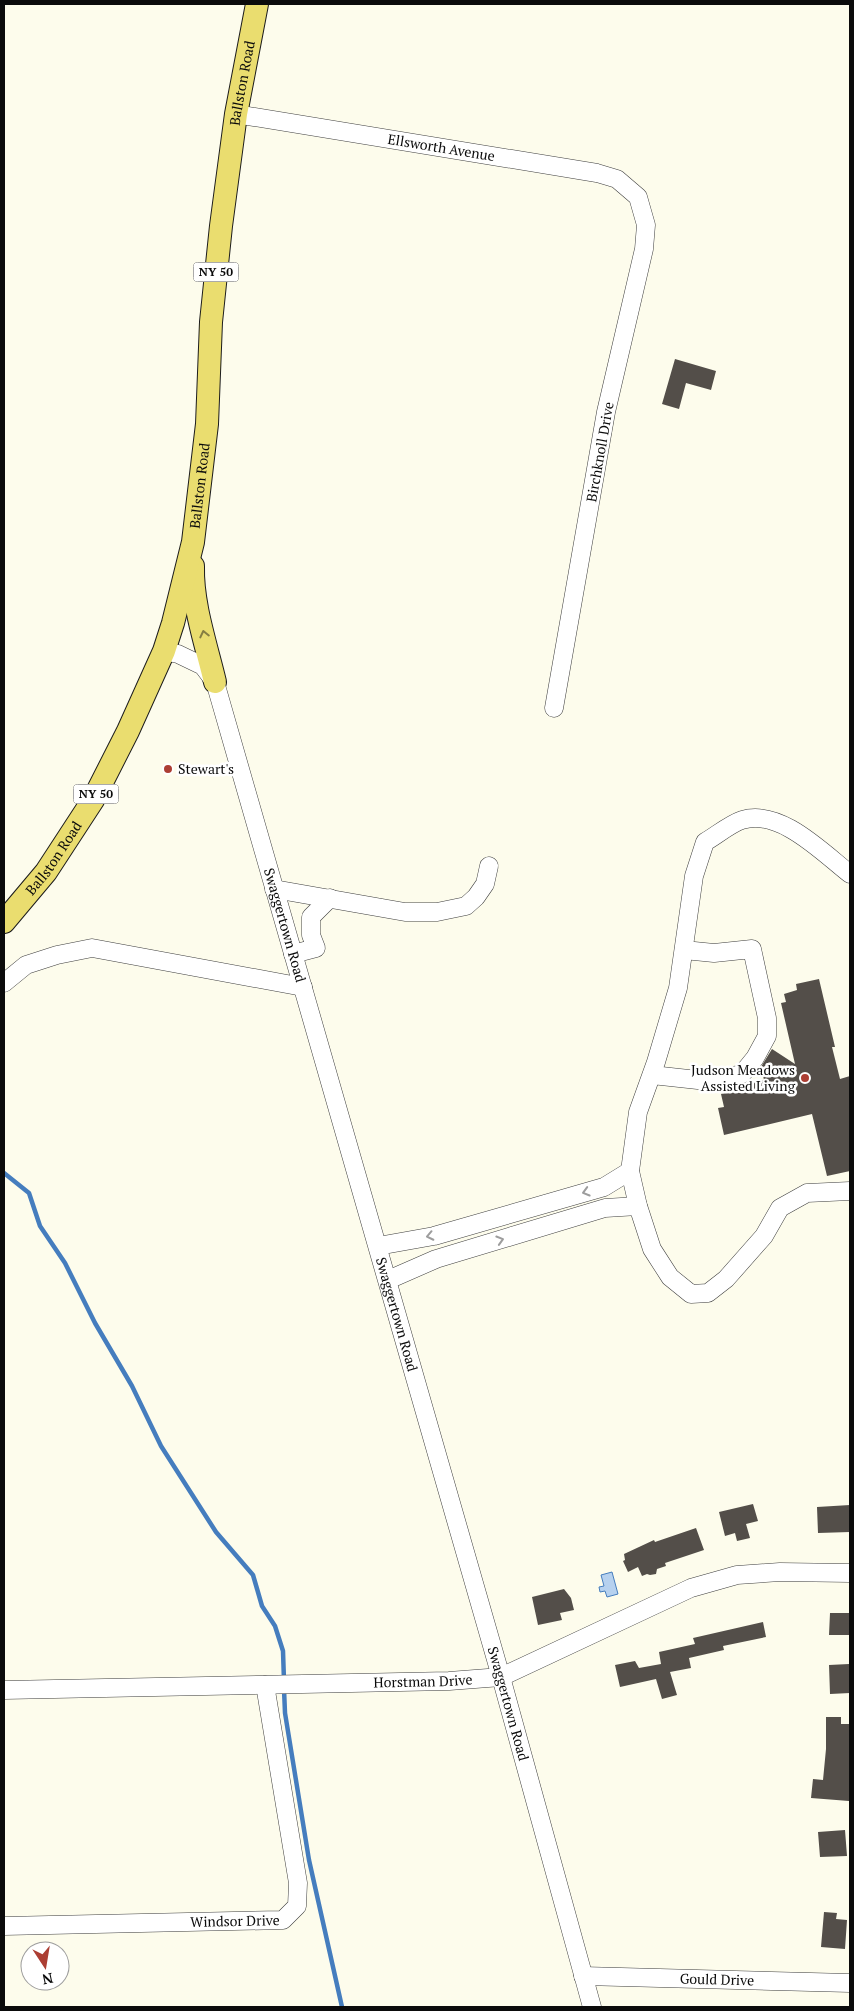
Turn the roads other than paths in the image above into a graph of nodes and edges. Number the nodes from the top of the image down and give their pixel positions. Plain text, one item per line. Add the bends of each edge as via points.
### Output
1 (257, 4) edge
2 (236, 114) junction
3 (638, 197) joint
4 (193, 542) junction
5 (164, 651) junction
6 (215, 682) junction
7 (554, 708) dead end
8 (489, 866) dead end
9 (850, 874) edge
10 (274, 890) junction
11 (330, 898) junction
12 (4, 922) edge
13 (684, 950) junction
14 (293, 954) junction
15 (4, 983) edge
16 (303, 988) junction
17 (652, 1075) junction
18 (630, 1171) junction
19 (850, 1191) edge
20 (638, 1206) junction
21 (378, 1246) junction
22 (388, 1280) junction
23 (850, 1573) edge
24 (501, 1677) junction
25 (265, 1685) junction
26 (4, 1690) edge
27 (4, 1926) edge
28 (583, 1976) junction
29 (850, 1983) edge
30 (592, 2007) edge

1 - 2 main road, Ballston Road / NY 50
2 - 3 street, Ellsworth Avenue via 597,173 617,179
2 - 4 main road, Ballston Road / NY 50 via 211,322 207,424
3 - 7 street, Birchknoll Drive via 646,225 644,249 606,412
4 - 5 main road, Ballston Road / NY 50
6 -> 4 main road via 193,579
5 - 6 street, Swaggertown Road via 203,666
5 - 12 main road, Ballston Road / NY 50 via 93,800 46,872
6 - 10 street, Swaggertown Road
8 - 11 street via 485,884 466,906 437,912 404,912
9 - 13 street via 794,830 766,818 742,820 705,842 694,876
10 - 11 street
10 - 14 street, Swaggertown Road
11 - 14 street via 310,918 316,948
13 - 17 street via 678,988
13 - 17 street via 714,953 752,949 768,1018 767,1036 742,1074 707,1081
14 - 16 street, Swaggertown Road
15 - 16 street via 26,965 92,948
16 - 21 street, Swaggertown Road
17 - 18 street via 638,1112
18 - 20 street
18 -> 21 street via 604,1187 434,1236
19 - 20 street via 807,1194 780,1208 758,1243 726,1279 708,1293 692,1294 670,1277 652,1249
22 -> 20 street via 436,1259 606,1208
21 - 22 street, Swaggertown Road
22 - 24 street, Swaggertown Road
23 - 24 street, Horstman Drive via 737,1575 691,1588
24 - 25 street, Horstman Drive
24 - 28 street, Swaggertown Road
25 - 26 street, Horstman Drive
25 - 27 street, Windsor Drive via 298,1883 297,1906 283,1920
28 - 29 street, Gould Drive
28 - 30 street, Swaggertown Road

